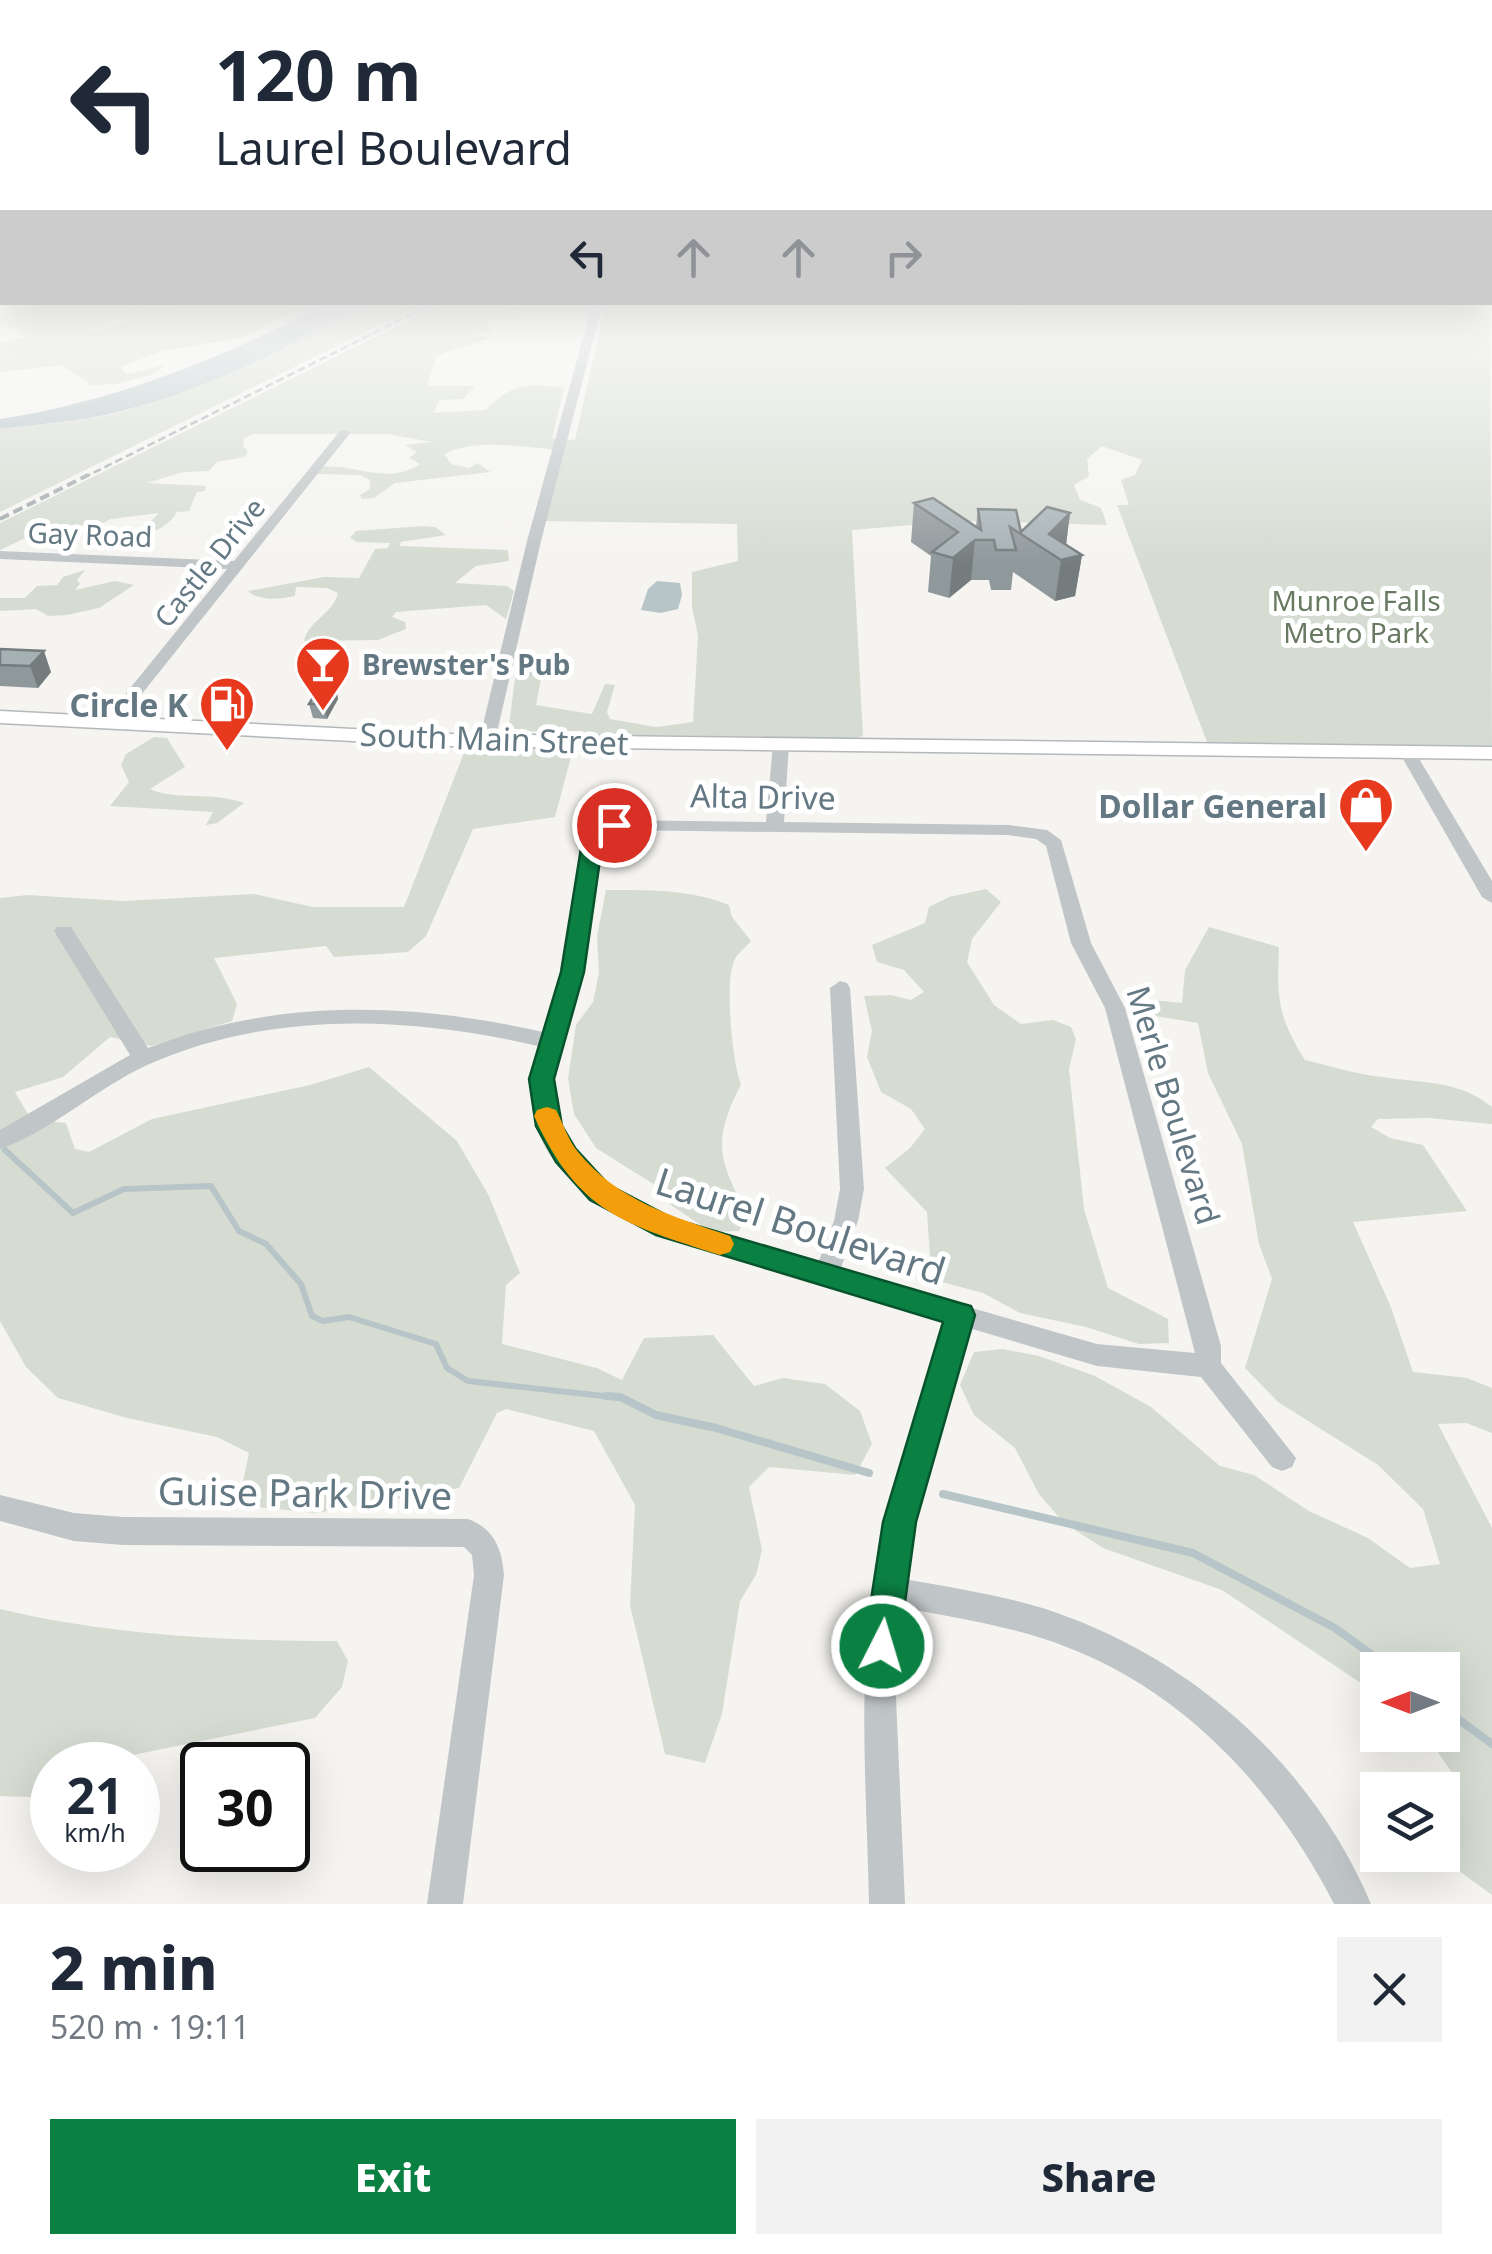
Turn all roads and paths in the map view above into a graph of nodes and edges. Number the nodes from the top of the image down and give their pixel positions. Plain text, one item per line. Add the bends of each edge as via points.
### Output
1 (575, 388) edge
2 (345, 432) dead end
3 (0, 555) edge
4 (238, 565) junction
5 (0, 717) edge
6 (111, 722) junction
7 (487, 741) junction
8 (781, 744) junction
9 (1407, 752) junction
10 (1492, 752) edge
11 (775, 826) junction
12 (966, 830) joint
13 (588, 866) joint
14 (1492, 897) edge
15 (64, 931) dead end
16 (840, 988) dead end
17 (550, 1041) junction
18 (143, 1058) junction
19 (0, 1140) edge
20 (826, 1276) junction
21 (960, 1315) junction
22 (1208, 1366) junction
23 (1282, 1458) dead end
24 (0, 1508) edge
25 (887, 1590) junction
26 (445, 1904) edge
27 (887, 1904) edge
28 (1353, 1904) edge

1 - 7 street
2 - 4 street, Castle Drive
3 - 4 street, Gay Road
4 - 6 street, Castle Drive
5 - 6 main road, South Main Street
6 - 7 main road, South Main Street
7 - 8 main road, South Main Street
8 - 9 main road, South Main Street
8 - 11 street
9 - 10 main road, South Main Street
9 - 14 street
11 - 12 street, Alta Drive
11 - 13 street, Alta Drive via 614,825 593,836
12 - 22 street, Merle Boulevard via 1031,832 1055,844 1081,943 1115,1008 1208,1346
13 - 17 street, Laurel Boulevard via 572,972
15 - 18 street
16 - 20 street via 852,1189
17 - 18 street via 450,1019 330,1018 240,1028
17 - 20 street, Laurel Boulevard via 542,1079 549,1126 565,1155 600,1192 666,1228
18 - 19 street
20 - 21 street, Laurel Boulevard
21 - 22 street, Laurel Boulevard via 1098,1355
21 - 25 street via 899,1522
22 - 23 street, Merle Boulevard
24 - 26 street, Guise Park Drive via 74,1527 123,1531 468,1533 480,1540 488,1551 489,1575
25 - 27 street via 879,1675
25 - 28 street via 1064,1630 1162,1680 1252,1756 1303,1818

